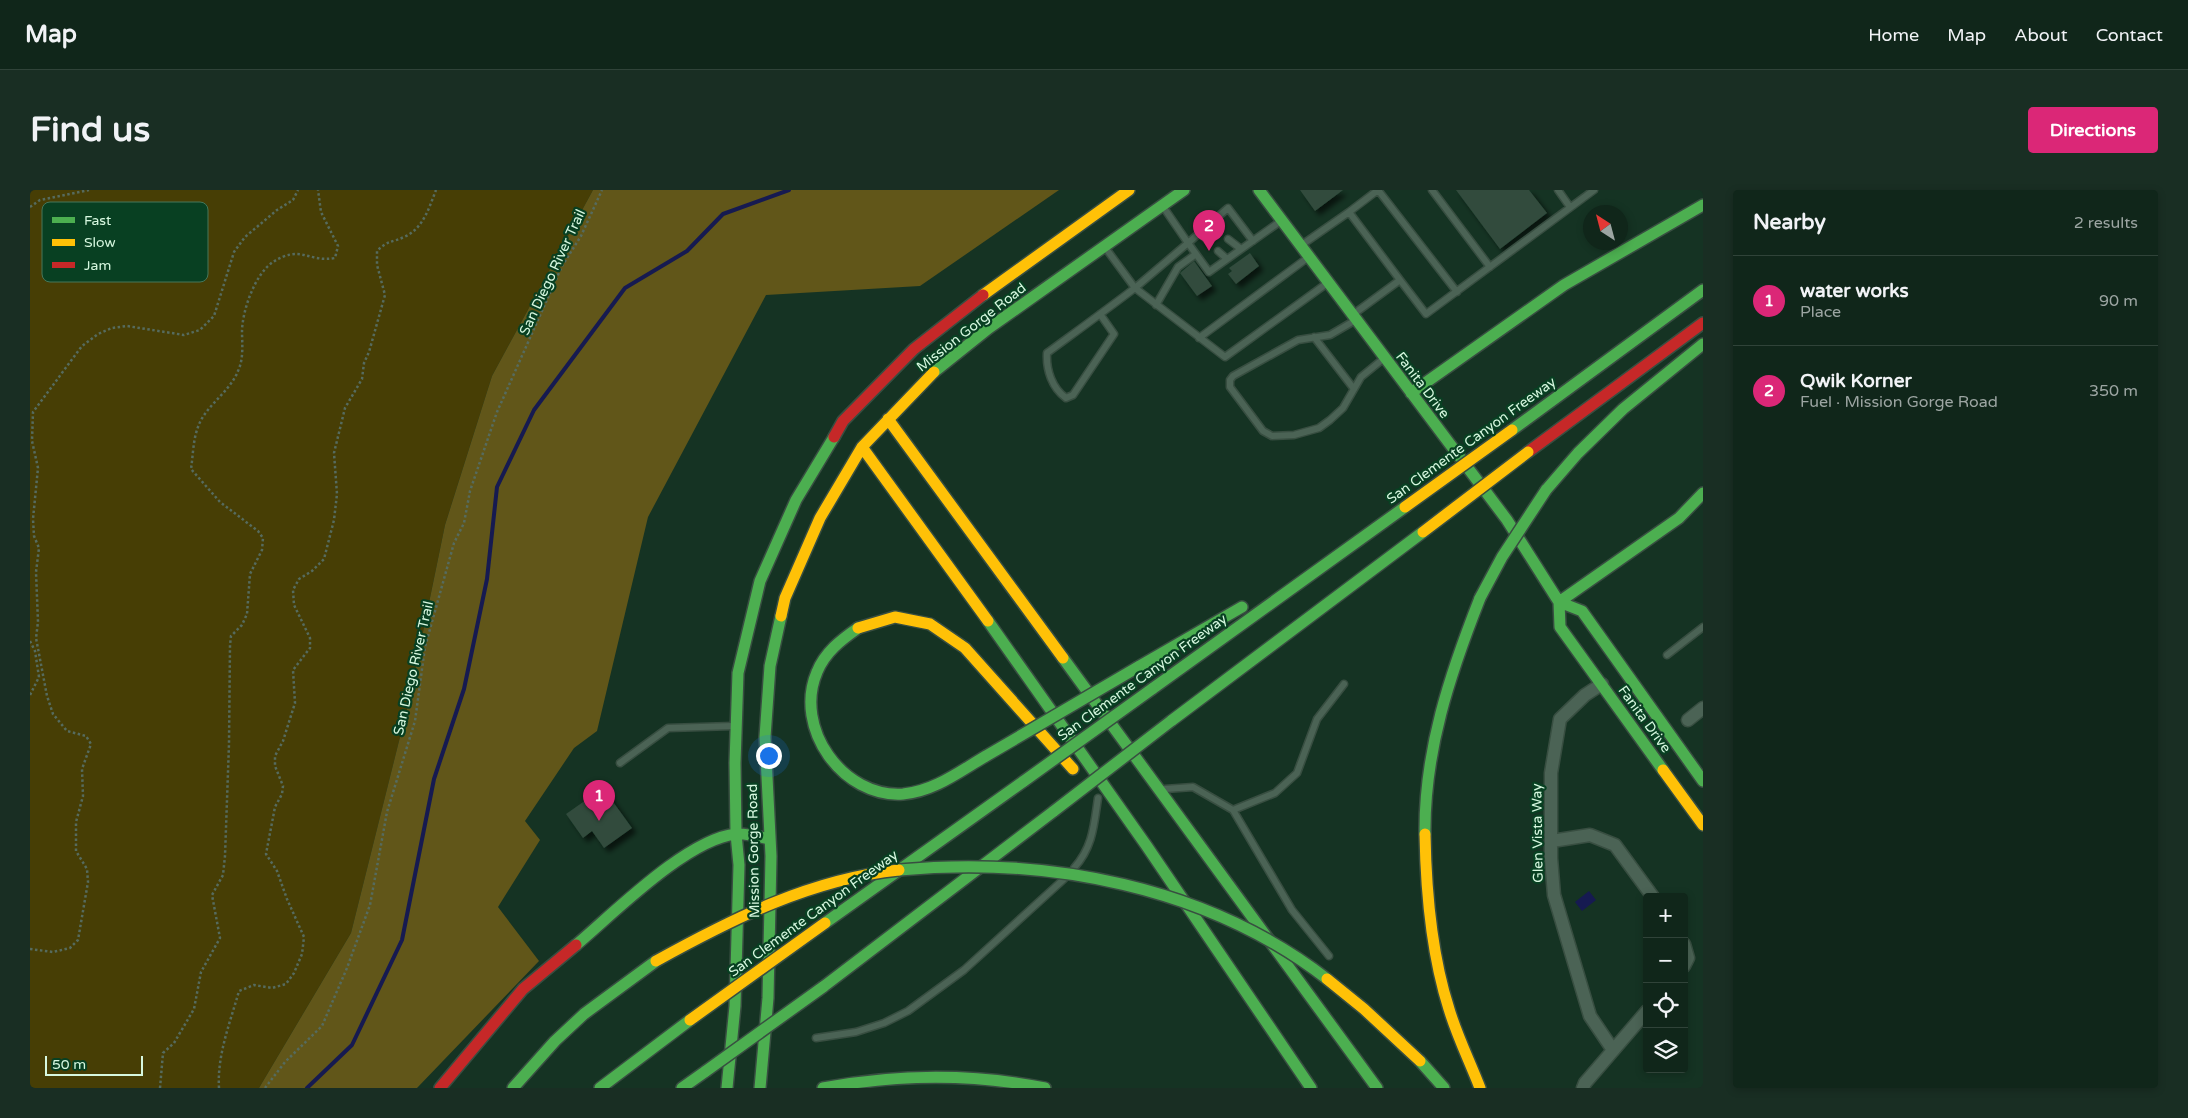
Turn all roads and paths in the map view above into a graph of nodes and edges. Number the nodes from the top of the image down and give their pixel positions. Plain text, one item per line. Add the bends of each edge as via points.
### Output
1 (89, 190) edge
2 (298, 190) edge
3 (318, 190) edge
4 (436, 190) edge
5 (602, 190) edge
6 (1129, 190) edge
7 (1141, 190) edge
8 (1184, 190) edge
9 (1378, 190) edge
10 (1432, 190) edge
11 (1558, 190) edge
12 (1594, 190) edge
13 (1265, 192) edge
14 (1131, 204) dead end
15 (1703, 205) edge
16 (1162, 206) junction
17 (30, 207) edge
18 (1570, 207) junction
19 (1349, 212) junction
20 (1281, 221) junction
21 (1210, 224) junction
22 (1217, 230) dead end
23 (1199, 233) junction
24 (1097, 234) dead end
25 (1228, 239) dead end
26 (1208, 241) dead end
27 (1253, 241) junction
28 (1188, 243) junction
29 (1300, 246) junction
30 (1105, 247) junction
31 (1241, 249) junction
32 (1218, 251) dead end
33 (1196, 254) junction
34 (1308, 257) junction
35 (1227, 259) junction
36 (1490, 267) junction
37 (1400, 280) junction
38 (1328, 283) junction
39 (1135, 288) junction
40 (1703, 290) edge
41 (1457, 292) junction
42 (1156, 304) junction
43 (1100, 314) junction
44 (1353, 318) junction
45 (1703, 323) edge
46 (1314, 337) junction
47 (1199, 338) junction
48 (1703, 344) edge
49 (1384, 358) junction
50 (1354, 389) junction
51 (1411, 393) junction
52 (868, 394) junction
53 (888, 419) junction
54 (843, 421) junction
55 (862, 447) junction
56 (1703, 492) edge
57 (1354, 543) junction
58 (1559, 602) junction
59 (1703, 627) edge
60 (30, 641) edge
61 (1667, 655) dead end
62 (1344, 684) dead end
63 (1602, 684) junction
64 (30, 694) edge
65 (1703, 708) edge
66 (1688, 720) dead end
67 (736, 726) junction
68 (620, 763) dead end
69 (1703, 781) edge
70 (1159, 789) junction
71 (1098, 798) junction
72 (1233, 810) junction
73 (1703, 825) edge
74 (736, 834) junction
75 (770, 839) junction
76 (1552, 841) junction
77 (1160, 868) junction
78 (1650, 893) edge
79 (30, 949) edge
80 (1329, 956) dead end
81 (1643, 1016) edge
82 (816, 1038) dead end
83 (1613, 1050) junction
84 (160, 1088) edge
85 (220, 1088) edge
86 (266, 1088) edge
87 (440, 1088) edge
88 (513, 1088) edge
89 (600, 1088) edge
90 (682, 1088) edge
91 (727, 1088) edge
92 (760, 1088) edge
93 (826, 1088) edge
94 (1045, 1088) edge
95 (1311, 1088) edge
96 (1377, 1088) edge
97 (1444, 1088) edge
98 (1480, 1088) edge
99 (1583, 1088) edge

1 - 17 path via 40,200
2 - 79 path via 293,200 245,237 234,252 214,316 200,330 184,335 127,326 98,334 82,346 33,412 32,441 38,468 33,519 39,548 36,638 53,714 67,731 86,736 90,744 82,768 83,796 76,822 76,850 87,869 88,882 78,940 70,948 52,952
3 - 84 path via 321,212 338,246 336,258 325,260 300,253 289,254 263,271 247,304 242,328 242,360 237,374 198,426 191,469 220,502 263,538 262,550 250,574 247,614 231,636 230,645 225,856 223,875 212,895 220,938 201,972 194,1009 174,1043 163,1053
4 - 85 path via 425,217 415,231 387,242 377,251 377,265 385,295 362,379 346,408 334,452 337,494 334,520 324,559 299,580 293,590 294,605 310,638 310,648 293,670 295,703 274,766 283,786 282,794 275,807 266,854 277,871 304,937 302,954 286,984 272,988 254,985 240,992 223,1047 218,1076
5 - 86 path, San Diego River Trail via 581,236 562,266 497,412 470,491 464,523 454,543 425,647 415,721 387,812 370,905 347,968 322,1026 285,1062
6 - 52 main road, Mission Gorge Road via 970,304 914,348
7 - 14 main road
8 - 16 main road, Mission Gorge Road
9 - 19 lane
9 - 41 lane
10 - 36 lane
11 - 18 lane
12 - 18 lane
13 - 20 main road, Fanita Drive
15 - 51 main road via 1564,285
16 - 28 lane
16 - 30 main road, Mission Gorge Road
18 - 36 lane
19 - 29 lane
19 - 37 lane
20 - 27 lane
20 - 29 main road, Fanita Drive
21 - 22 lane
21 - 23 lane
21 - 27 lane via 1228,208
23 - 26 lane
23 - 28 lane
24 - 30 main road
25 - 31 lane
27 - 31 lane
28 - 33 lane
28 - 39 lane
29 - 34 main road, Fanita Drive
30 - 39 lane
30 - 53 main road, Mission Gorge Road via 989,328 941,366
31 - 35 lane
32 - 35 lane
33 - 35 lane via 1209,272
33 - 42 lane via 1178,267
34 - 38 main road, Fanita Drive
34 - 47 lane
36 - 41 lane
37 - 41 lane via 1426,314
37 - 44 lane
38 - 44 main road, Fanita Drive
38 - 47 lane via 1225,357
39 - 42 lane
39 - 43 lane
40 - 57 main road, San Clemente Canyon Freeway, bridge
42 - 47 lane
43 - 43 lane via 1047,353 1051,378 1057,391 1066,398 1072,395 1114,334
44 - 46 lane via 1330,335
44 - 49 main road, Fanita Drive
45 - 90 main road, bridge via 823,987
46 - 50 lane
46 - 50 lane via 1298,340 1230,380 1230,386 1255,424 1272,436 1294,435 1320,428 1343,408
48 - 98 main road, bridge via 1622,409 1546,490 1502,557 1480,598 1455,662 1436,730 1427,782 1426,888 1446,1001
49 - 50 lane via 1361,377
49 - 51 main road, Fanita Drive
51 - 58 main road, Fanita Drive via 1508,522
52 - 53 main road
52 - 54 main road, Mission Gorge Road
53 - 55 main road, Mission Gorge Road
53 - 70 main road
54 - 55 main road
54 - 67 main road, Mission Gorge Road via 796,500 760,581 738,673
55 - 75 main road, Mission Gorge Road via 820,518 785,598 770,666 765,737
55 - 77 main road via 976,603
56 - 58 main road via 1679,518
57 - 71 main road, bridge via 1138,667 986,756 925,790 899,795 873,791 850,780 830,761 816,739 810,713 817,669 831,647 850,631 873,621 894,617 916,618 938,627 965,648
57 - 89 main road, San Clemente Canyon Freeway, bridge via 825,922
58 - 63 main road, Fanita Drive via 1560,627
58 - 69 main road, Fanita Drive via 1582,611
59 - 61 lane
60 - 64 path via 39,677
62 - 72 lane via 1318,718 1297,773 1275,793
63 - 73 main road, Fanita Drive
63 - 76 street, Glen Vista Way via 1560,719 1551,773
65 - 66 street
67 - 68 lane via 668,728
67 - 74 main road, Mission Gorge Road
70 - 72 lane via 1193,787
70 - 96 main road
71 - 77 main road
71 - 82 lane via 1093,834 1085,856 1056,888 964,970 884,1023 856,1032
72 - 80 lane via 1292,910
74 - 75 main road
74 - 87 main road via 703,844 666,869 523,989
74 - 91 main road, Mission Gorge Road via 739,865 735,1006
75 - 92 main road, Mission Gorge Road via 768,1003
76 - 78 street via 1590,835 1615,844
76 - 83 street, Glen Vista Way via 1554,895 1590,1016
77 - 95 main road
81 - 83 street
83 - 99 street
88 - 97 main road, bridge via 584,1014 656,961 710,930 765,906 850,878 899,869 1011,866 1093,877 1174,898 1259,935 1313,969 1379,1021
93 - 94 main road via 918,1075 1011,1080

